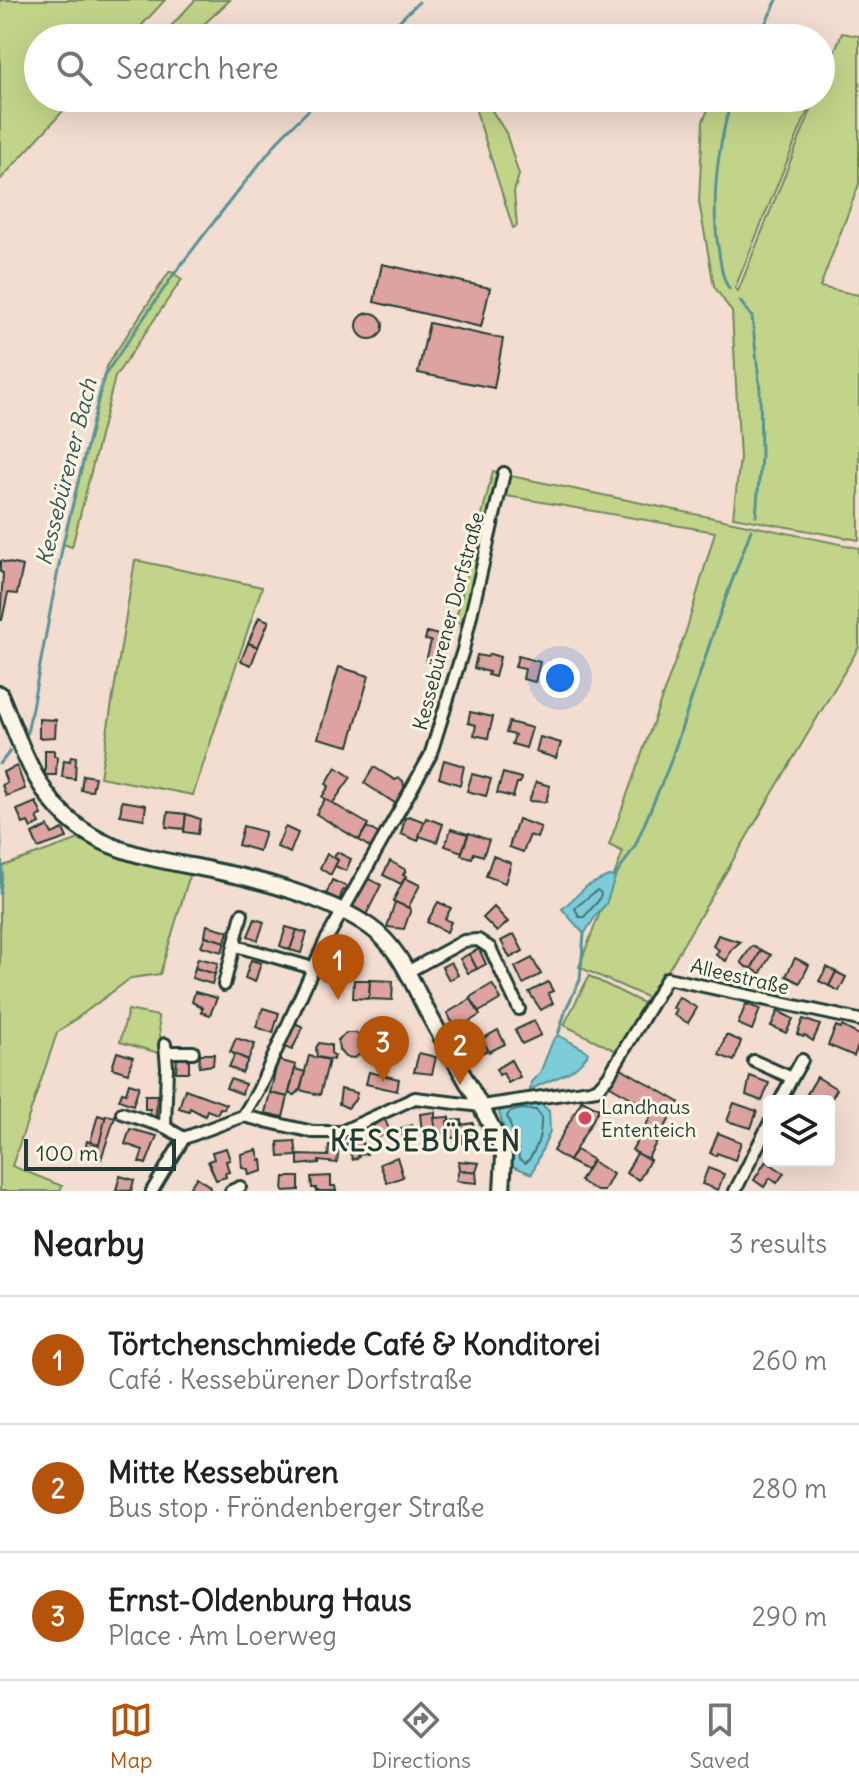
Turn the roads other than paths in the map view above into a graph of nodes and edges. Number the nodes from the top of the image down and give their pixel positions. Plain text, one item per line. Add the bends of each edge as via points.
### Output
1 (504, 473) dead end
2 (0, 694) edge
3 (341, 911) junction
4 (242, 914) dead end
5 (236, 946) junction
6 (313, 968) junction
7 (409, 971) junction
8 (224, 985) dead end
9 (519, 1009) dead end
10 (859, 1020) edge
11 (193, 1052) dead end
12 (802, 1060) dead end
13 (754, 1061) dead end
14 (792, 1078) junction
15 (783, 1095) edge
16 (481, 1106) junction
17 (122, 1113) dead end
18 (243, 1116) junction
19 (165, 1127) junction
20 (763, 1136) edge
21 (184, 1138) junction
22 (152, 1191) edge
23 (502, 1191) edge
24 (735, 1191) edge

1 - 3 street, Kessebürener Dorfstraße via 463,650 430,756
2 - 3 main road via 46,794 89,835 126,852 246,878
3 - 6 street, Kessebürener Dorfstraße
3 - 7 main road via 381,936
4 - 5 street
5 - 6 street
5 - 8 street
6 - 18 street, Kessebürener Dorfstraße
7 - 9 street via 464,941 478,940 490,948
7 - 16 main road
10 - 16 street, Alleestraße via 667,978 597,1089
11 - 19 street via 166,1048
12 - 14 street
13 - 14 street
14 - 15 street
16 - 18 street via 415,1098 362,1124 328,1133
16 - 23 main road via 504,1156
17 - 19 street
18 - 21 street
19 - 21 street
20 - 24 street
21 - 22 street

